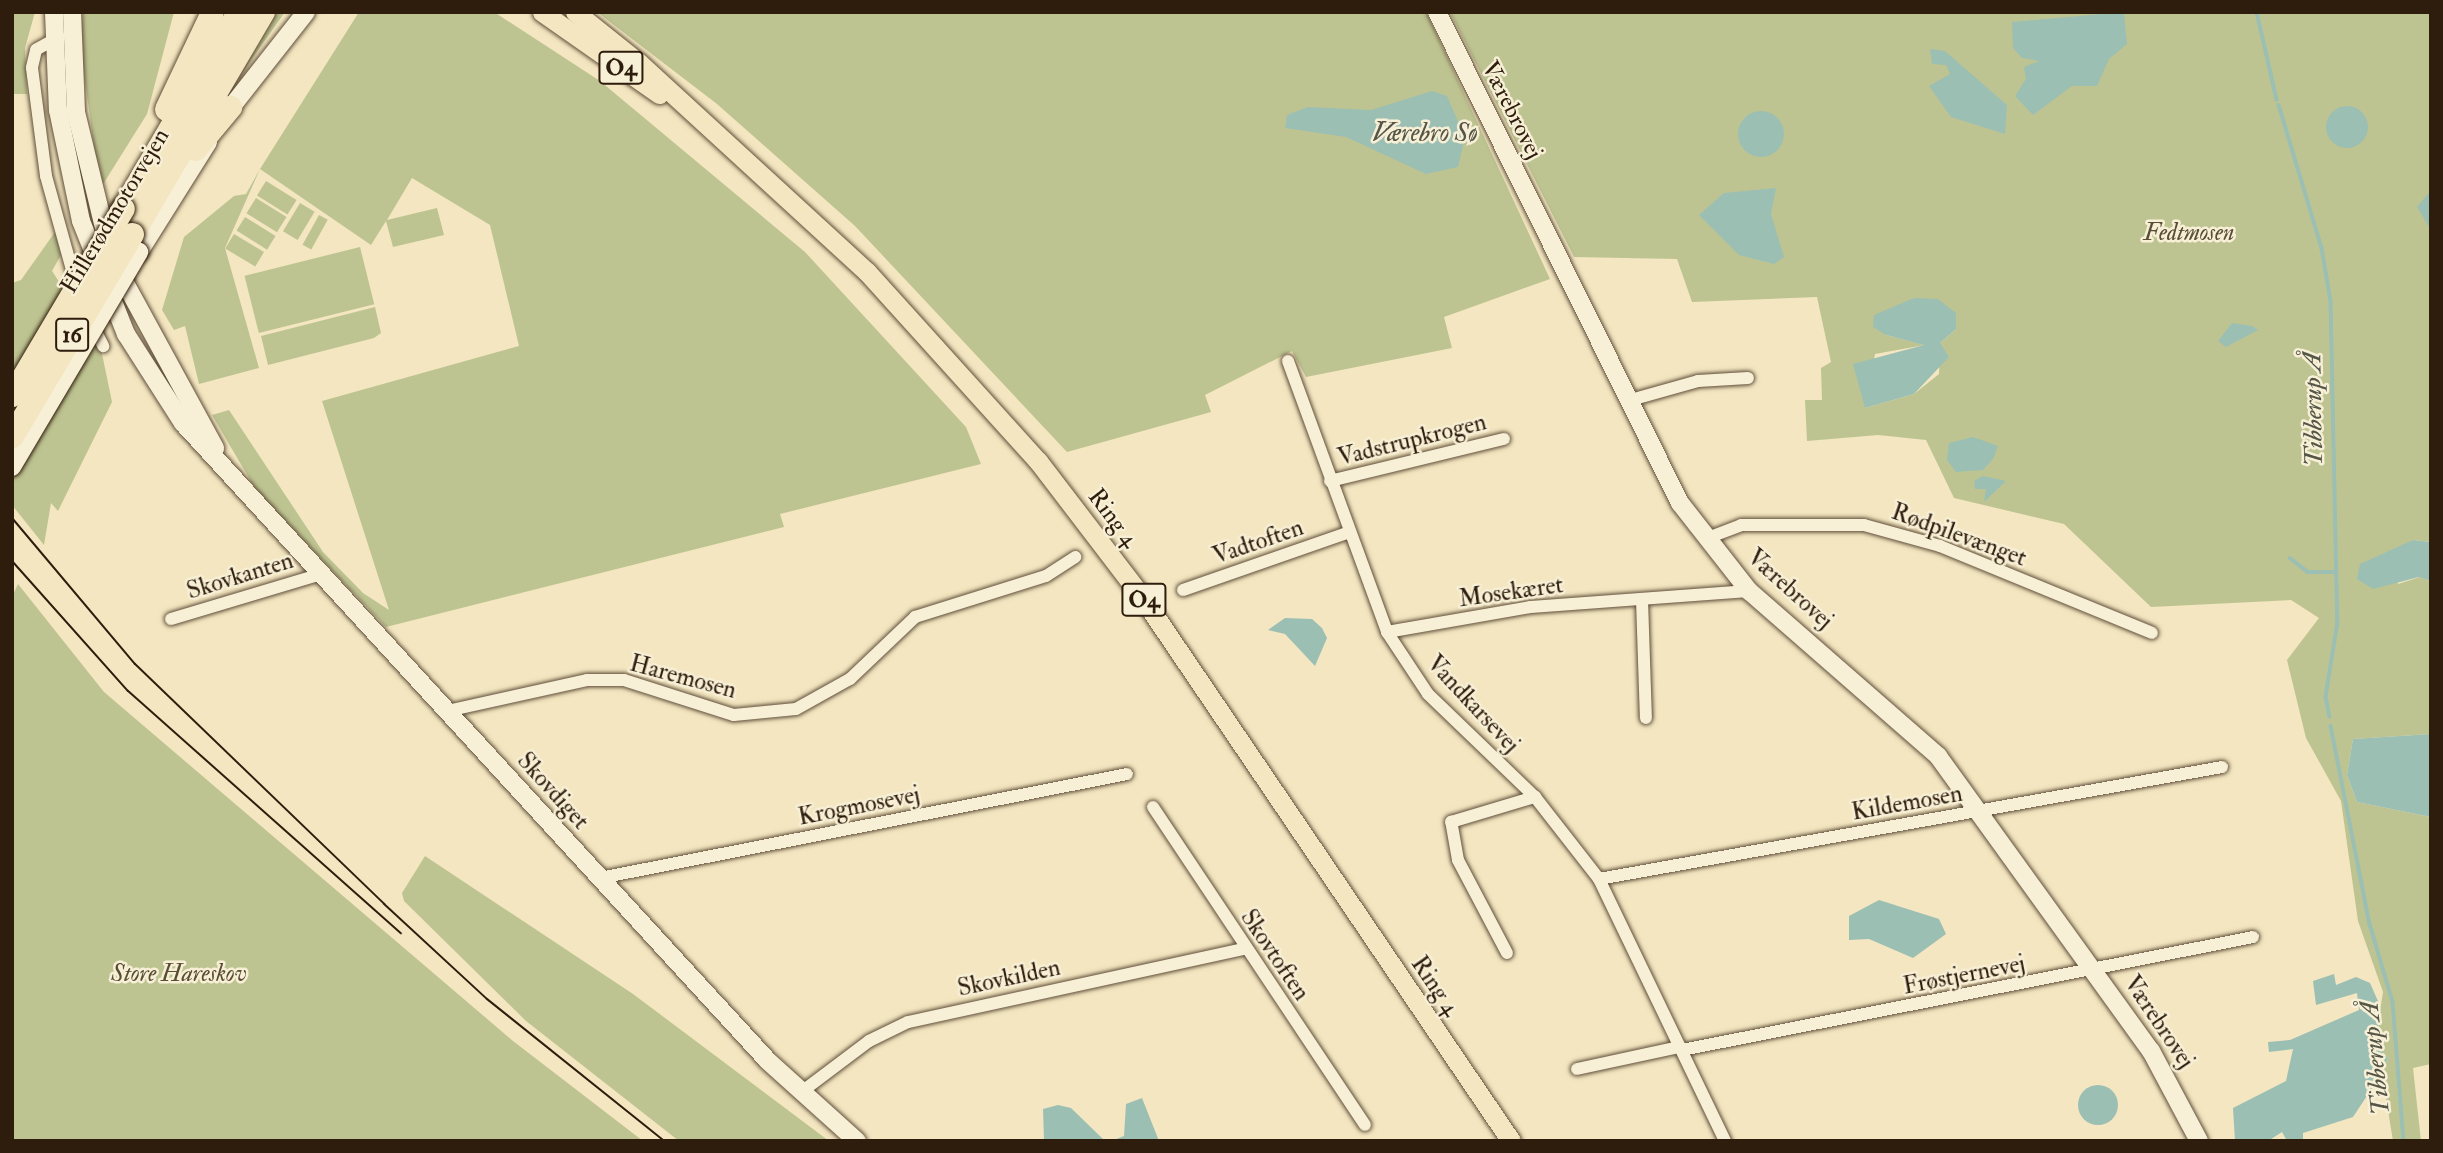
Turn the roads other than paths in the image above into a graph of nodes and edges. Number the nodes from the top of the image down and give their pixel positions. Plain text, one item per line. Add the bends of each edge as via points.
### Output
1 (54, 12) edge
2 (72, 12) edge
3 (212, 12) edge
4 (238, 12) edge
5 (263, 12) edge
6 (306, 12) edge
7 (542, 12) edge
8 (575, 12) edge
9 (1437, 12) edge
10 (62, 38) junction
11 (230, 107) junction
12 (701, 122) junction
13 (153, 200) junction
14 (123, 208) junction
15 (136, 243) junction
16 (103, 346) dead end
17 (1288, 361) dead end
18 (1748, 379) dead end
19 (12, 395) edge
20 (1627, 401) junction
21 (12, 436) edge
22 (1504, 439) dead end
23 (223, 463) junction
24 (12, 467) edge
25 (1330, 481) junction
26 (1347, 533) junction
27 (1705, 539) junction
28 (1075, 557) dead end
29 (321, 574) junction
30 (1183, 590) dead end
31 (1749, 590) junction
32 (1642, 600) junction
33 (171, 619) dead end
34 (1387, 632) junction
35 (2152, 632) dead end
36 (447, 711) junction
37 (1646, 718) dead end
38 (2222, 767) dead end
39 (1127, 774) dead end
40 (1535, 797) junction
41 (1153, 807) dead end
42 (1981, 811) junction
43 (600, 878) junction
44 (1599, 878) junction
45 (2253, 937) dead end
46 (1246, 948) junction
47 (1507, 953) dead end
48 (2095, 971) junction
49 (1681, 1049) junction
50 (1577, 1069) dead end
51 (800, 1093) junction
52 (1364, 1125) dead end
53 (858, 1141) edge
54 (1511, 1141) edge
55 (1726, 1141) edge
56 (2199, 1141) edge

1 - 10 street
2 - 10 street
3 - 14 highway
4 - 14 highway, Hillerødmotorvejen / 16
5 - 13 highway, Hillerødmotorvejen / 16
6 - 11 street
7 - 12 main road, Ring 4 / O4
8 - 12 main road, Ring 4 / O4
9 - 20 street, Værebrovej
10 - 16 street via 32,58 39,140 63,245
10 - 23 street, Skovdiget via 92,199 149,335
10 - 23 street, Skovdiget via 70,181 98,269 139,358 183,423
11 - 13 highway
11 - 15 street
12 - 54 main road, Ring 4 / O4 via 867,272 1038,461 1163,628
13 - 15 highway, Hillerødmotorvejen / 16
14 - 19 highway, Hillerødmotorvejen / 16, bridge
15 - 21 highway, Hillerødmotorvejen / 16, bridge
15 - 24 street, bridge
17 - 25 street, Vandkarsevej
18 - 20 street via 1698,381
20 - 27 street, Værebrovej
22 - 25 street, Vadstrupkrogen
23 - 29 street, Skovdiget
25 - 26 street, Vandkarsevej
26 - 30 street, Vadtoften
26 - 34 street, Vandkarsevej
27 - 31 street, Værebrovej
27 - 35 street, Rødpilevænget via 1741,525 1864,525 1940,546
28 - 36 street, Haremosen via 1046,576 915,617 850,679 796,709 734,715 624,680 587,680
29 - 33 street, Skovkanten
29 - 36 street, Skovdiget
31 - 32 street, Mosekæret
31 - 42 street, Værebrovej via 1901,719
32 - 34 street, Mosekæret via 1530,607
32 - 37 street
34 - 40 street, Vandkarsevej via 1428,694
36 - 43 street, Skovdiget
38 - 42 street, Kildemosen
39 - 43 street, Krogmosevej
40 - 44 street, Vandkarsevej
40 - 47 street via 1451,822 1458,860
41 - 46 street, Skovtoften
42 - 44 street, Kildemosen
42 - 48 street, Værebrovej
43 - 51 street, Skovdiget
44 - 49 street, Vandkarsevej
45 - 48 street, Frøstjernevej
46 - 51 street, Skovkilden via 908,1022 869,1041
46 - 52 street, Skovtoften
48 - 49 street, Frøstjernevej
48 - 56 street, Værebrovej via 2162,1068
49 - 50 street
49 - 55 street, Vandkarsevej
51 - 53 street, Skovdiget

